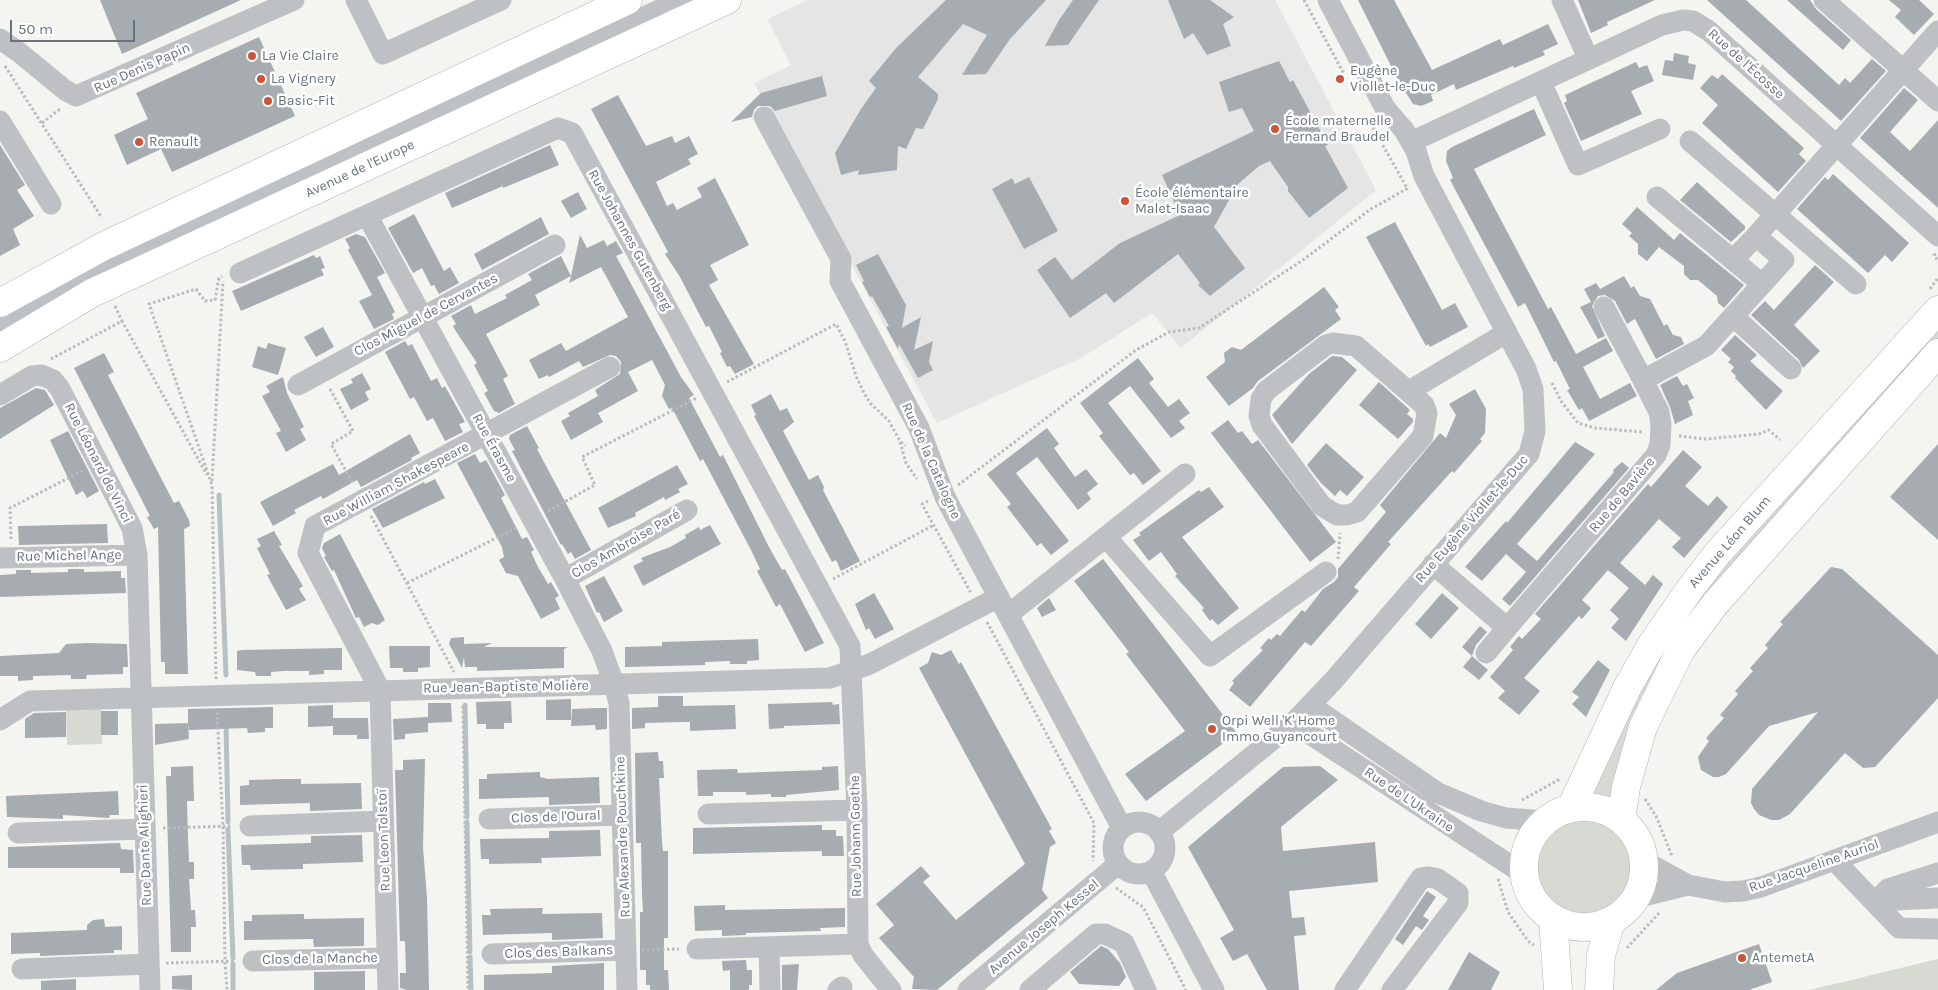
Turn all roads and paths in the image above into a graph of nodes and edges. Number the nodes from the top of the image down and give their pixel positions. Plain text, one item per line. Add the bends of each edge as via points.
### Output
1 (294, 0) edge
2 (356, 0) edge
3 (502, 0) edge
4 (680, 0) edge
5 (726, 0) edge
6 (1328, 0) edge
7 (1562, 0) edge
8 (1824, 0) edge
9 (622, 2) edge
10 (1938, 31) edge
11 (0, 39) edge
12 (1588, 58) junction
13 (0, 59) edge
14 (1904, 71) junction
15 (1541, 82) junction
16 (1938, 101) edge
17 (764, 117) dead end
18 (0, 121) edge
19 (1660, 129) dead end
20 (1690, 141) dead end
21 (1411, 142) junction
22 (1837, 145) junction
23 (1407, 188) dead end
24 (1657, 197) dead end
25 (51, 204) dead end
26 (367, 215) junction
27 (1774, 216) junction
28 (102, 218) dead end
29 (1756, 236) junction
30 (555, 245) dead end
31 (1936, 246) edge
32 (1733, 260) junction
33 (1938, 261) edge
34 (228, 272) junction
35 (1938, 278) edge
36 (1762, 284) junction
37 (1856, 284) dead end
38 (1934, 300) edge
39 (0, 303) edge
40 (114, 304) dead end
41 (1604, 307) dead end
42 (1733, 316) junction
43 (423, 317) junction
44 (122, 322) junction
45 (0, 324) edge
46 (1506, 333) junction
47 (0, 348) edge
48 (1938, 353) edge
49 (610, 367) dead end
50 (1791, 369) dead end
51 (321, 372) junction
52 (41, 375) junction
53 (1550, 380) dead end
54 (1643, 380) junction
55 (298, 385) dead end
56 (712, 390) junction
57 (1409, 391) junction
58 (0, 395) edge
59 (1661, 434) junction
60 (487, 436) junction
61 (1780, 440) dead end
62 (930, 455) junction
63 (98, 463) junction
64 (1185, 474) dead end
65 (212, 485) junction
66 (951, 489) junction
67 (363, 501) junction
68 (687, 510) dead end
69 (1341, 515) junction
70 (533, 519) junction
71 (934, 526) junction
72 (1106, 537) junction
73 (137, 555) junction
74 (6, 558) edge
75 (1433, 564) junction
76 (1326, 572) joint
77 (565, 579) junction
78 (407, 583) junction
79 (818, 587) junction
80 (1004, 606) junction
81 (979, 608) junction
82 (1508, 628) junction
83 (1486, 653) dead end
84 (851, 671) junction
85 (614, 684) junction
86 (463, 688) junction
87 (380, 690) junction
88 (216, 696) junction
89 (140, 699) junction
90 (1310, 705) junction
91 (0, 720) edge
92 (1293, 723) junction
93 (1564, 778) dead end
94 (1640, 791) dead end
95 (1516, 803) dead end
96 (1571, 808) junction
97 (857, 810) junction
98 (708, 814) dead end
99 (622, 815) junction
100 (489, 819) dead end
101 (1621, 820) junction
102 (384, 821) junction
103 (1546, 821) junction
104 (1938, 822) edge
105 (223, 826) junction
106 (250, 826) joint
107 (1122, 828) junction
108 (144, 829) junction
109 (1159, 832) junction
110 (18, 833) dead end
111 (1834, 860) junction
112 (1644, 861) junction
113 (1674, 862) dead end
114 (1111, 871) junction
115 (1151, 871) junction
116 (1496, 873) dead end
117 (1938, 873) edge
118 (1525, 875) junction
119 (1688, 885) junction
120 (1635, 898) junction
121 (1938, 898) edge
122 (1876, 902) junction
123 (1663, 909) dead end
124 (1553, 918) junction
125 (1611, 920) junction
126 (1938, 929) edge
127 (858, 944) junction
128 (1536, 947) dead end
129 (769, 948) junction
130 (697, 949) joint
131 (629, 950) junction
132 (1624, 950) dead end
133 (492, 954) dead end
134 (387, 958) junction
135 (225, 961) junction
136 (253, 961) joint
137 (149, 964) junction
138 (22, 969) dead end
139 (150, 990) edge
140 (227, 990) edge
141 (388, 990) edge
142 (468, 990) edge
143 (627, 990) edge
144 (770, 990) edge
145 (891, 990) edge
146 (968, 990) edge
147 (1030, 990) edge
148 (1146, 990) edge
149 (1186, 990) edge
150 (1214, 990) edge
151 (1345, 990) edge
152 (1392, 990) edge
153 (1558, 990) edge
154 (1599, 990) edge

1 - 11 street, Rue Denis Papin via 76,96
2 - 3 street via 383,54
4 - 45 street via 122,258
5 - 47 main road, Avenue de l'Europe via 92,293
6 - 21 street, Rue Eugène Viollet-le-Duc via 1385,108
7 - 12 street
8 - 14 street
9 - 39 main road via 104,246
10 - 14 street
12 - 15 street, Rue de l'Écosse
12 - 22 street, Rue de l'Écosse via 1662,25 1693,21 1710,31
13 - 28 path
14 - 16 street
14 - 22 street
15 - 19 street via 1578,165
15 - 21 street, Rue de l'Écosse
17 - 62 street, Rue de la Catalogne via 841,259 840,281 919,428
18 - 25 street
20 - 27 street
21 - 46 street, Rue Eugène Viollet-le-Duc via 1424,176
22 - 27 street
22 - 31 street, Rue de l'Écosse
23 - 66 path via 1371,209 1303,260 1199,328 1169,332 1136,350
24 - 32 street
26 - 34 street, Rue Johannes Gutenberg
26 - 43 street, Rue Érasme
26 - 56 street, Rue Johannes Gutenberg via 558,128 572,133
27 - 29 street
27 - 37 street
29 - 32 street
29 - 36 street via 1784,260
30 - 43 street, Clos Miguel de Cervantes
31 - 33 path
32 - 36 street
34 - 65 path
34 - 65 path via 219,278 215,300 205,301 196,289 149,304
35 - 38 path
36 - 42 street
38 - 96 main road, Avenue Léon Blum via 1674,609 1628,688
40 - 44 path
41 - 54 street, Rue de Bavière
42 - 50 street
42 - 54 street via 1706,346
43 - 51 street, Clos Miguel de Cervantes
43 - 60 street, Rue Érasme
44 - 52 path via 40,365
44 - 65 path
46 - 57 street
46 - 75 street, Rue Eugène Viollet-le-Duc via 1534,388 1535,431 1529,454
48 - 101 main road via 1715,604 1680,651 1643,727 1626,787
49 - 60 street, Rue William Shakespeare
51 - 55 street, Clos Miguel de Cervantes
51 - 67 path via 353,431 330,444
52 - 58 street via 32,376
52 - 63 street, Rue Léonard de Vinci via 53,380 60,389
53 - 59 path via 1578,423 1595,428
54 - 59 street, Rue de Bavière via 1659,412
56 - 62 path via 836,324 870,403 889,421 900,441
56 - 70 path via 582,457 595,485
56 - 79 street, Rue Johannes Gutenberg
57 - 69 street via 1424,405 1427,422 1424,436 1357,512
57 - 69 street via 1356,346 1333,342 1266,391 1261,399 1259,416 1262,425 1322,506
59 - 61 path via 1706,439 1770,430
59 - 82 street, Rue de Bavière via 1660,445 1651,464
60 - 67 street, Rue William Shakespeare
60 - 70 street, Rue Érasme
62 - 66 street, Rue de la Catalogne
63 - 73 street, Rue Léonard de Vinci via 132,528
63 - 74 path via 10,508
64 - 72 street, Rue Jean-Baptiste Molière
65 - 88 path
66 - 71 path via 922,504
66 - 80 street, Rue de la Catalogne
67 - 78 path
67 - 87 street, Rue William Shakespeare via 315,526 308,554
68 - 77 street, Clos Ambroise Paré
69 - 76 path via 1338,560
70 - 77 street, Rue Érasme
70 - 78 path
71 - 79 path
71 - 81 path
72 - 76 street via 1210,656
72 - 80 street, Rue Jean-Baptiste Molière
73 - 74 street, Rue Michel Ange
73 - 89 street, Rue Léonard de Vinci
75 - 82 street
75 - 90 street, Rue Eugène Viollet-le-Duc
77 - 85 street, Rue Érasme via 602,651
78 - 86 path
79 - 84 street, Rue Johannes Gutenberg via 850,646
80 - 81 street, Rue Jean-Baptiste Molière
80 - 107 street, Rue de la Catalogne
81 - 84 street, Rue Jean-Baptiste Molière
81 - 114 path via 1094,822 1093,866
82 - 83 street, Rue de Bavière
84 - 85 street, Rue Jean-Baptiste Molière via 830,678
84 - 97 street, Rue Johann Goethe
85 - 86 street, Rue Jean-Baptiste Molière
85 - 99 street, Rue Alexandre Pouchkine via 619,703
86 - 87 street, Rue Jean-Baptiste Molière
86 - 142 path
87 - 88 street, Rue Jean-Baptiste Molière
87 - 102 street, Rue Leon Tolstoï
88 - 89 street, Rue Jean-Baptiste Molière
88 - 105 path
89 - 91 street, Rue Jean-Baptiste Molière via 30,701
89 - 108 street, Rue Dante Alighieri
90 - 92 street, Rue Eugène Viollet-le-Duc
90 - 103 street, Rue de L'Ukraine via 1438,793 1506,818
92 - 109 street, Rue Eugène Viollet-le-Duc
92 - 118 street, Rue de L'Ukraine
93 - 95 path
94 - 113 path via 1670,845
96 - 101 main road via 1606,811
96 - 103 main road
97 - 98 street
97 - 127 street, Rue Johann Goethe
99 - 100 street, Clos de l'Oural
99 - 131 street, Rue Alexandre Pouchkine
101 - 112 main road via 1640,845
102 - 106 street
102 - 134 street, Rue Leon Tolstoï
103 - 118 main road via 1528,845
104 - 111 street, Rue Jacqueline Auriol
105 - 106 path
105 - 108 path
105 - 135 path
107 - 109 street via 1137,822 1153,826
107 - 114 street via 1114,842 1115,857
108 - 110 street
108 - 137 street, Rue Dante Alighieri
109 - 115 street via 1165,846 1164,853
111 - 119 street, Rue Jacqueline Auriol via 1743,891 1724,892
111 - 122 street
112 - 119 street, Rue Jacqueline Auriol
112 - 120 main road via 1641,886
114 - 115 street
114 - 146 street, Avenue Joseph Kessel
114 - 149 path via 1143,907
115 - 150 street
116 - 128 path via 1508,912
117 - 122 street via 1888,889
118 - 124 main road via 1530,892
119 - 120 street, Rue Jacqueline Auriol
120 - 125 main road
121 - 122 street
122 - 126 street via 1899,928
123 - 132 path
124 - 125 main road via 1582,927
124 - 153 main road
125 - 154 main road via 1601,955
127 - 129 street
127 - 145 street
129 - 130 street
129 - 144 street
130 - 131 path
131 - 133 street, Clos des Balkans
131 - 143 street, Rue Alexandre Pouchkine
134 - 136 street, Clos de la Manche
134 - 141 street, Rue Leon Tolstoï
135 - 136 path
135 - 137 path
135 - 140 path
137 - 138 street
137 - 139 street, Rue Dante Alighieri
147 - 148 street via 1096,934 1105,934 1124,943
151 - 152 street via 1421,878 1438,879 1458,893 1458,903

